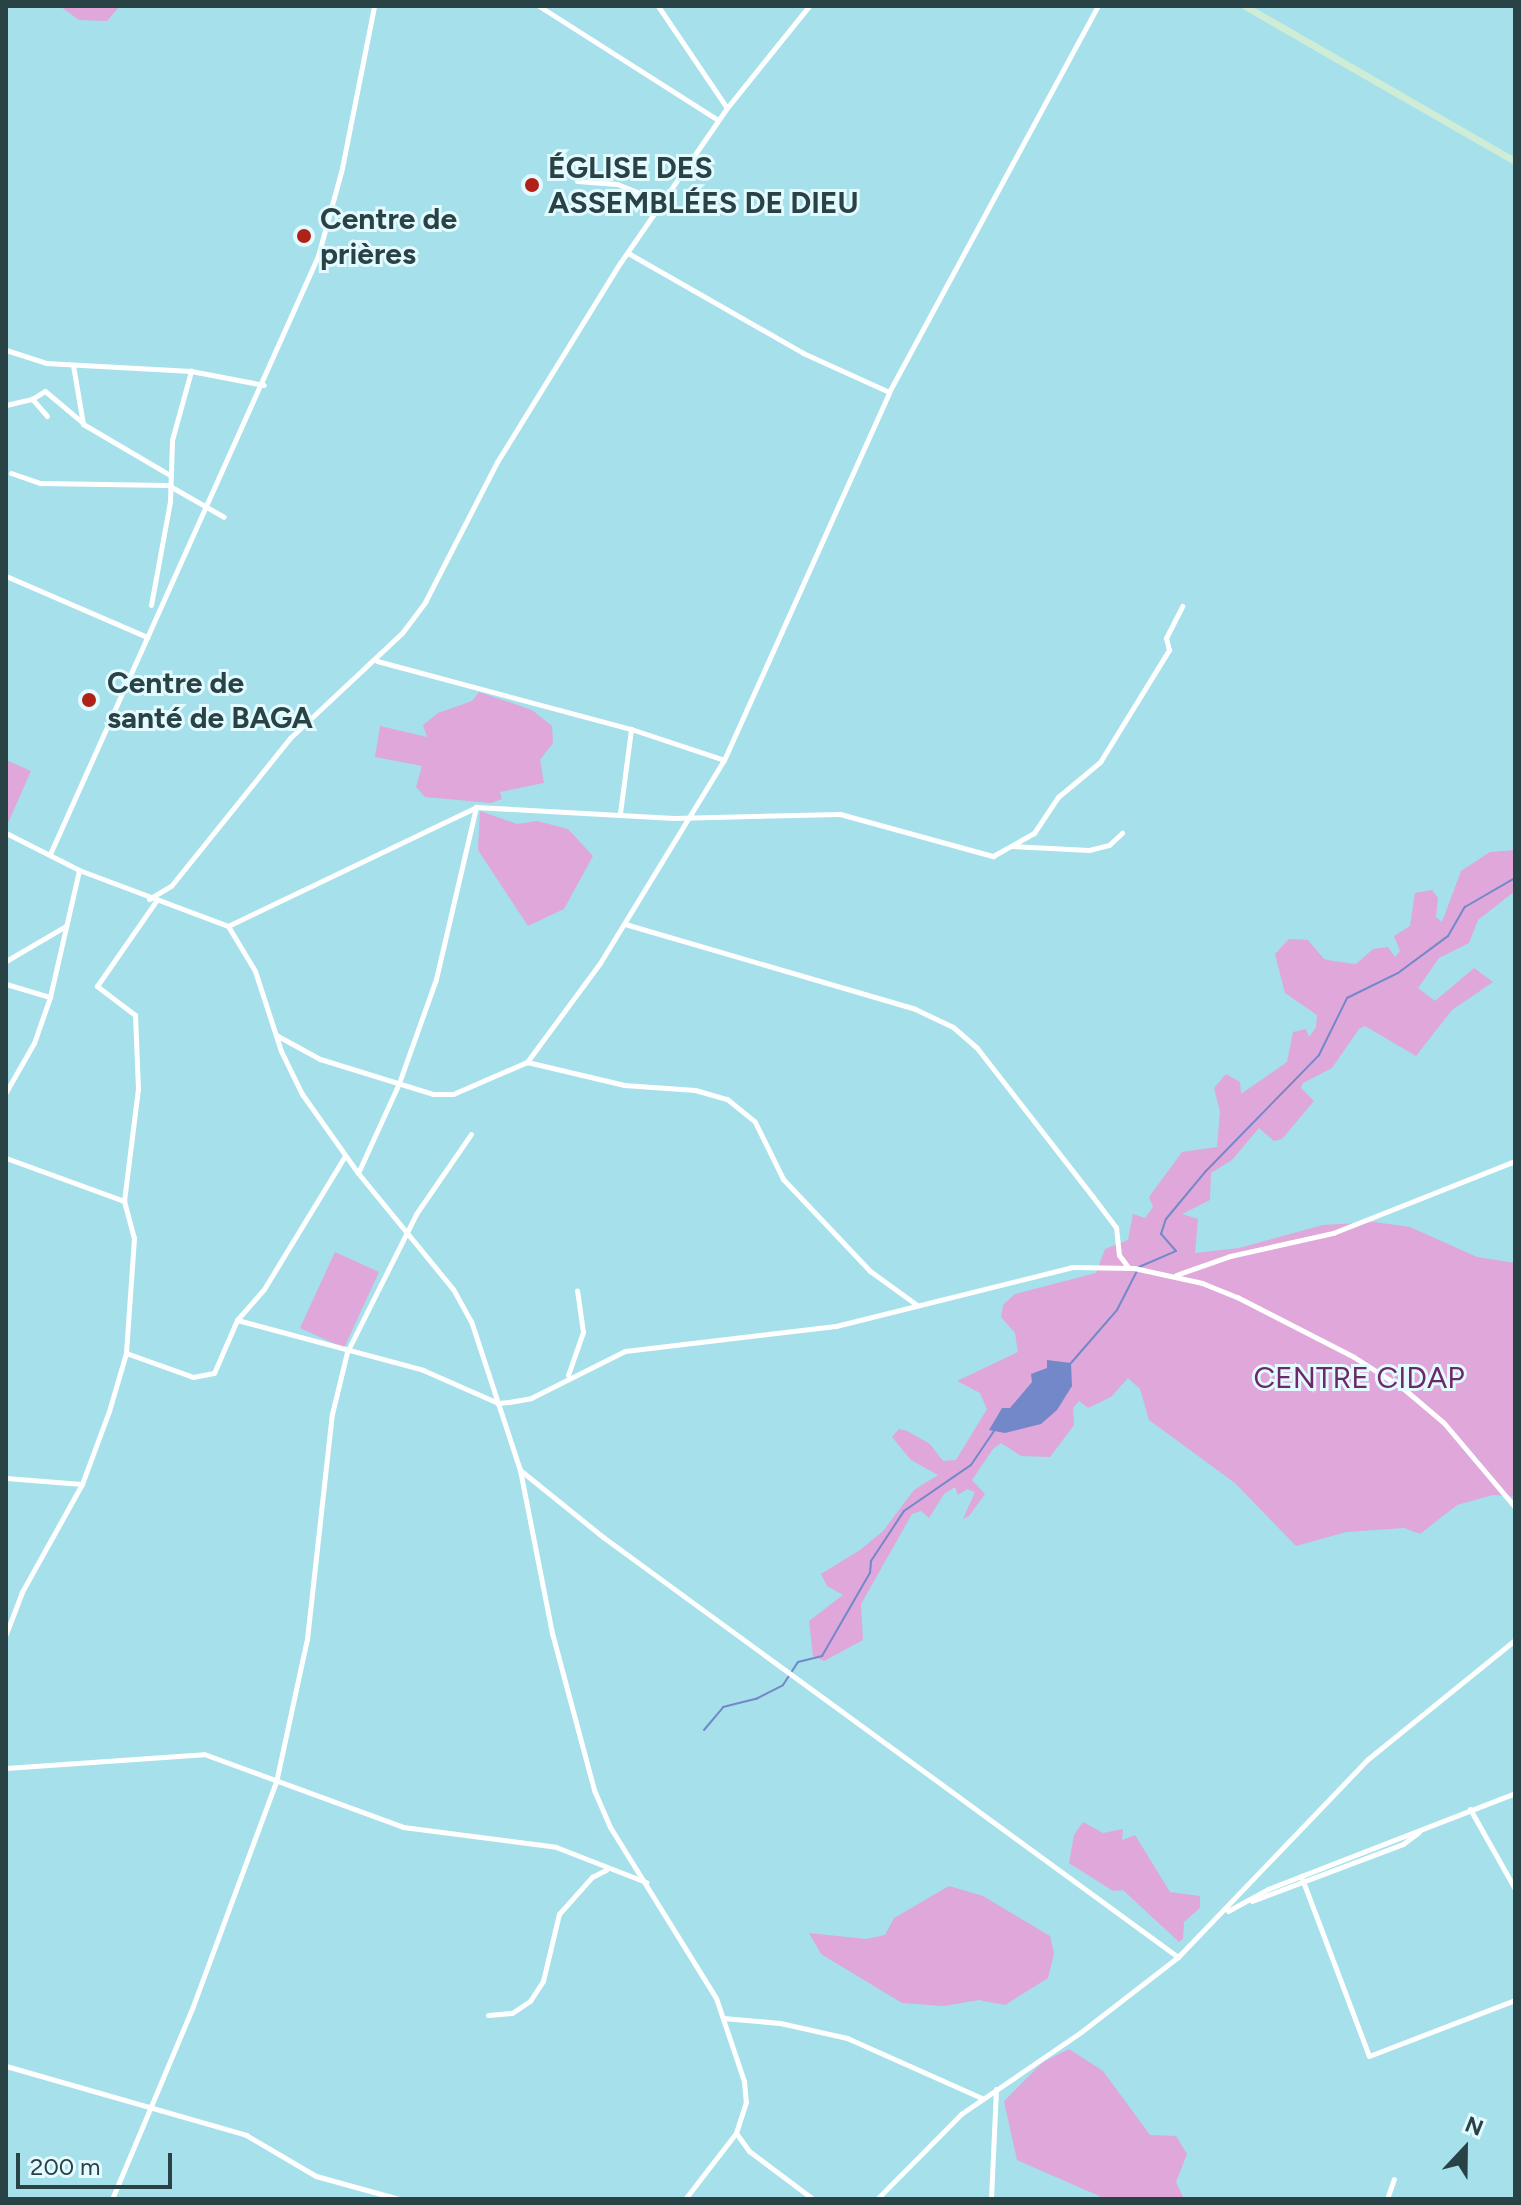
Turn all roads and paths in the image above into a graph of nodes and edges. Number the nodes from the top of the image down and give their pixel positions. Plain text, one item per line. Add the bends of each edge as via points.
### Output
1 (374, 6) edge
2 (539, 6) edge
3 (658, 6) edge
4 (809, 6) edge
5 (1098, 6) edge
6 (1245, 6) edge
7 (727, 108) junction
8 (718, 120) junction
9 (1515, 161) edge
10 (577, 181) dead end
11 (662, 202) junction
12 (628, 253) junction
13 (6, 350) edge
14 (73, 365) junction
15 (191, 371) junction
16 (264, 385) junction
17 (889, 392) junction
18 (32, 399) junction
19 (6, 405) edge
20 (47, 416) dead end
21 (83, 424) junction
22 (11, 473) dead end
23 (170, 476) junction
24 (171, 486) junction
25 (206, 507) junction
26 (224, 517) dead end
27 (6, 576) edge
28 (151, 605) dead end
29 (1182, 606) dead end
30 (147, 637) junction
31 (377, 661) junction
32 (631, 729) junction
33 (724, 760) junction
34 (476, 807) junction
35 (620, 813) junction
36 (692, 818) junction
37 (6, 833) edge
38 (1122, 833) dead end
39 (1011, 846) junction
40 (50, 854) junction
41 (79, 870) junction
42 (149, 899) junction
43 (156, 901) junction
44 (625, 924) junction
45 (67, 926) junction
46 (228, 926) junction
47 (6, 961) edge
48 (6, 984) edge
49 (50, 997) junction
50 (275, 1034) junction
51 (527, 1062) junction
52 (399, 1083) junction
53 (6, 1092) edge
54 (471, 1134) dead end
55 (345, 1156) junction
56 (6, 1158) edge
57 (1515, 1161) edge
58 (358, 1173) junction
59 (124, 1201) junction
60 (405, 1233) junction
61 (1131, 1268) junction
62 (1175, 1276) junction
63 (577, 1290) dead end
64 (918, 1305) junction
65 (237, 1320) junction
66 (347, 1352) junction
67 (126, 1353) junction
68 (568, 1376) junction
69 (498, 1403) junction
70 (520, 1470) junction
71 (6, 1478) edge
72 (82, 1484) junction
73 (1515, 1507) edge
74 (6, 1634) edge
75 (1515, 1640) edge
76 (6, 1768) edge
77 (276, 1782) junction
78 (1515, 1793) edge
79 (1470, 1809) junction
80 (1421, 1831) junction
81 (1388, 1840) junction
82 (1391, 1849) junction
83 (1351, 1856) junction
84 (1354, 1864) junction
85 (607, 1869) junction
86 (1301, 1876) junction
87 (647, 1883) junction
88 (1305, 1884) junction
89 (1515, 1889) edge
90 (1247, 1902) junction
91 (1225, 1913) junction
92 (1178, 1957) junction
93 (1515, 2000) edge
94 (488, 2015) dead end
95 (723, 2018) junction
96 (6, 2066) edge
97 (996, 2088) junction
98 (982, 2098) junction
99 (152, 2104) junction
100 (736, 2133) junction
101 (1394, 2179) dead end
102 (112, 2199) edge
103 (399, 2199) edge
104 (685, 2199) edge
105 (813, 2199) edge
106 (877, 2199) edge
107 (991, 2199) edge
108 (1387, 2199) edge

1 - 16 street via 342,168 318,256
2 - 8 street
3 - 7 street
4 - 7 street
5 - 17 street
6 - 9 main road
7 - 8 street
8 - 11 street
10 - 11 street via 617,184
11 - 12 street
12 - 17 street via 803,353
12 - 31 street via 497,462 425,602
13 - 14 street
14 - 15 street
14 - 21 street
15 - 16 street
15 - 23 street via 172,440
16 - 25 street
17 - 33 street
18 - 19 street
18 - 20 street
18 - 21 street via 45,391
21 - 23 street
22 - 24 street via 40,483
23 - 24 street
24 - 25 street
24 - 28 street
25 - 26 street
25 - 30 street
27 - 30 street
29 - 39 street via 1166,638 1169,650 1100,762 1058,797 1034,833
30 - 40 street
31 - 32 street
31 - 42 street via 290,738 171,886
32 - 33 street
32 - 35 street
33 - 36 street
34 - 35 street
34 - 46 street
34 - 52 street via 436,979
35 - 36 street
36 - 39 street via 840,814 993,856
36 - 44 street
37 - 40 street
38 - 39 street via 1109,845 1089,850
40 - 41 street
41 - 42 street
41 - 45 street
42 - 43 street
43 - 46 street
43 - 59 street via 97,986 135,1015 138,1089
44 - 51 street
44 - 61 street via 915,1009 953,1027 977,1048 1108,1217
45 - 47 street
45 - 49 street
46 - 50 street via 255,971
48 - 49 street
49 - 53 street via 34,1043
50 - 52 street via 320,1059
50 - 55 street via 297,1086
51 - 52 street via 453,1094
51 - 64 street via 624,1085 695,1090 727,1099 755,1122 783,1179 870,1271
52 - 58 street
54 - 60 street
55 - 58 street
55 - 65 street via 264,1289
56 - 59 street
57 - 62 street via 1333,1233 1230,1256
58 - 60 street
59 - 67 street via 134,1238
60 - 66 street
60 - 69 street via 453,1289 471,1321
61 - 62 street
61 - 64 street via 1072,1267
62 - 73 street via 1285,1318 1404,1389 1444,1423
63 - 68 street via 583,1332
64 - 68 street via 836,1326 625,1351
65 - 66 street
65 - 67 street via 214,1373 193,1377
66 - 69 street via 423,1370
66 - 77 street via 332,1414 307,1639
67 - 72 street
68 - 69 street via 531,1398
69 - 70 street
70 - 87 street via 552,1633 594,1790 610,1827
70 - 92 street via 603,1537
71 - 72 street
72 - 74 street via 22,1592
75 - 91 street via 1368,1759
76 - 77 street via 204,1754
77 - 85 street via 403,1827 541,1844
77 - 99 street
78 - 79 street
79 - 80 street
79 - 89 street
80 - 81 street
80 - 82 street
81 - 82 street
81 - 83 street
82 - 84 street
83 - 84 street
83 - 86 street
84 - 88 street
85 - 87 street
85 - 94 street via 592,1877 559,1914 543,1981 530,2001 512,2013
86 - 88 street
86 - 90 street
87 - 95 street
88 - 90 street
88 - 93 street via 1369,2056
90 - 91 street
91 - 92 street
92 - 97 street via 1081,2032
95 - 98 street via 780,2023 847,2038
95 - 100 street via 744,2081 746,2102
96 - 99 street
97 - 98 street
97 - 107 street
98 - 106 street via 899,2172
99 - 102 street
99 - 103 street via 246,2135 316,2176
100 - 104 street
100 - 105 street via 749,2151
101 - 108 street

